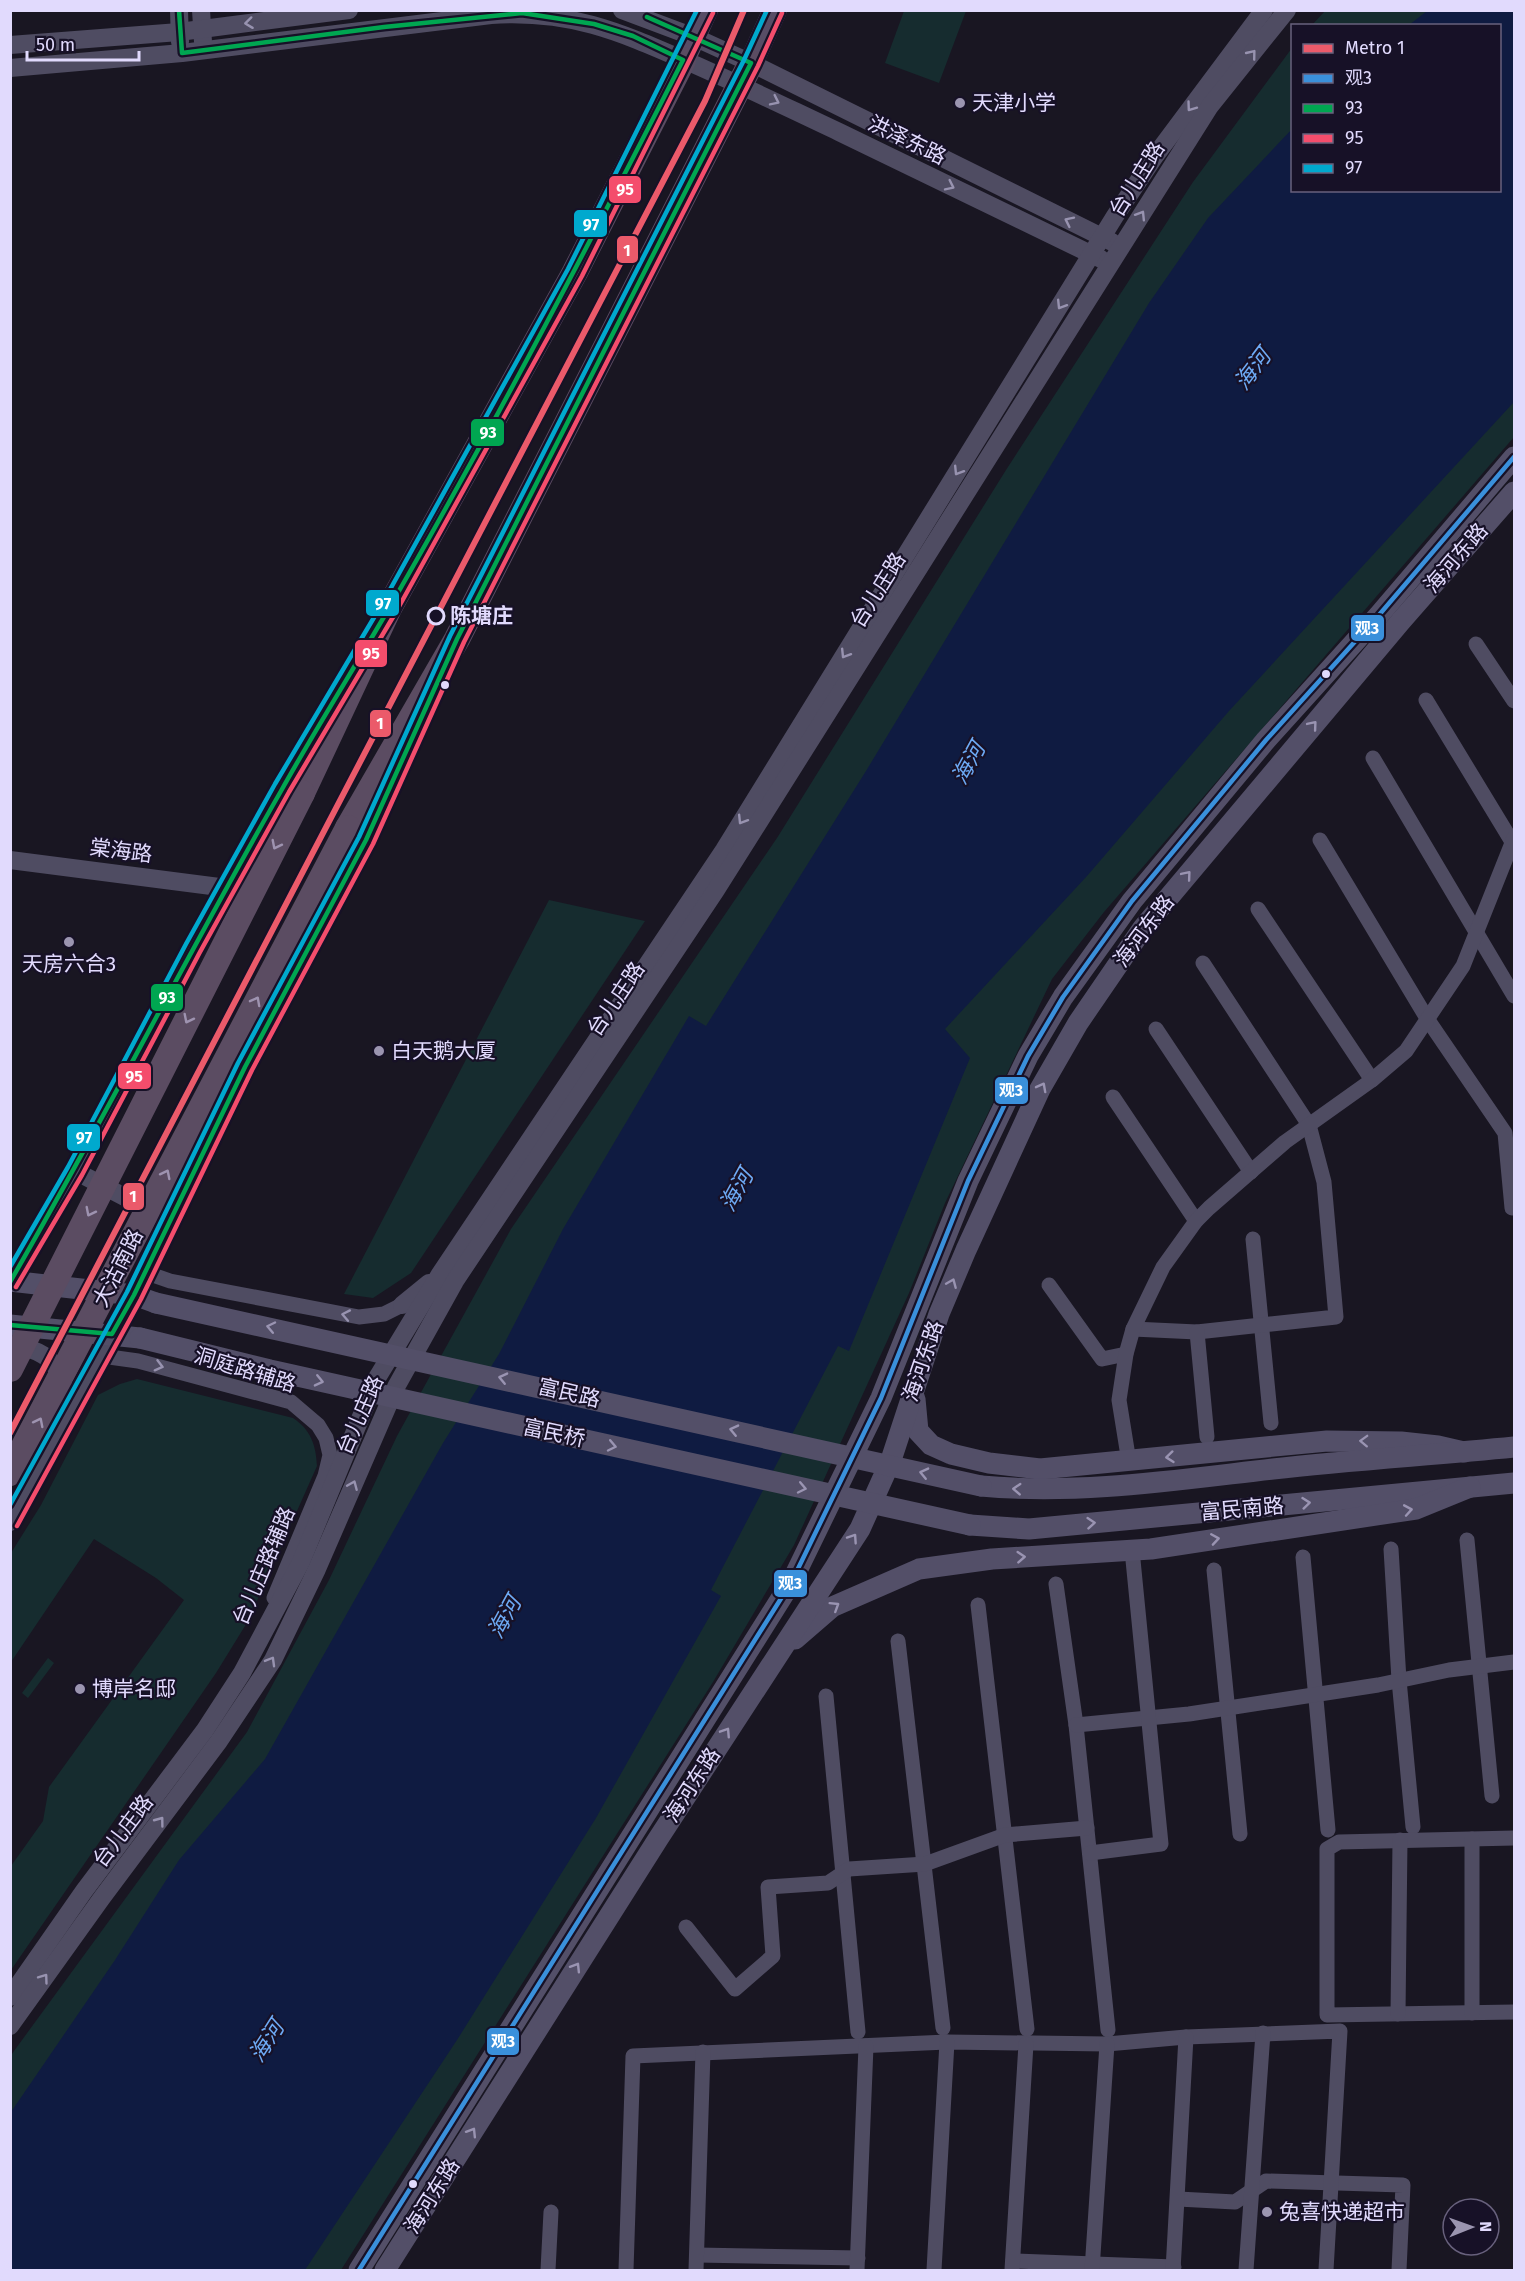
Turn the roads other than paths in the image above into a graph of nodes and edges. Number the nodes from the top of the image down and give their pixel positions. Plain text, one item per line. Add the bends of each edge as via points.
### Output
1 (179, 10) edge
2 (201, 10) edge
3 (349, 10) edge
4 (622, 10) edge
5 (706, 10) edge
6 (775, 10) edge
7 (1264, 10) edge
8 (1287, 10) edge
9 (202, 29) junction
10 (179, 32) junction
11 (694, 37) junction
12 (10, 45) edge
13 (204, 50) junction
14 (182, 53) junction
15 (683, 60) junction
16 (10, 68) edge
17 (745, 74) junction
18 (1102, 237) junction
19 (1121, 247) junction
20 (1092, 255) junction
21 (1110, 264) junction
22 (1515, 457) edge
23 (1515, 492) edge
24 (389, 608) junction
25 (457, 639) junction
26 (1476, 644) dead end
27 (1426, 700) dead end
28 (1515, 701) edge
29 (1373, 758) dead end
30 (1320, 840) dead end
31 (1514, 841) edge
32 (10, 860) edge
33 (227, 888) junction
34 (1258, 909) dead end
35 (1477, 932) junction
36 (1203, 963) dead end
37 (1515, 996) edge
38 (1428, 1020) junction
39 (1156, 1029) dead end
40 (1372, 1080) junction
41 (1113, 1097) dead end
42 (1309, 1125) junction
43 (75, 1171) junction
44 (1251, 1172) junction
45 (1512, 1208) dead end
46 (169, 1220) junction
47 (1196, 1221) junction
48 (1253, 1239) dead end
49 (144, 1272) junction
50 (440, 1274) junction
51 (11, 1281) edge
52 (1049, 1285) dead end
53 (134, 1296) junction
54 (402, 1305) joint
55 (10, 1325) edge
56 (1261, 1325) junction
57 (1133, 1329) junction
58 (1197, 1332) junction
59 (112, 1334) junction
60 (10, 1346) edge
61 (1126, 1354) junction
62 (102, 1356) junction
63 (10, 1369) edge
64 (917, 1377) junction
65 (66, 1421) junction
66 (1271, 1423) dead end
67 (1207, 1437) dead end
68 (1515, 1447) edge
69 (1464, 1452) junction
70 (1129, 1462) junction
71 (10, 1473) edge
72 (325, 1476) joint
73 (10, 1480) edge
74 (1515, 1483) edge
75 (981, 1486) joint
76 (1470, 1487) junction
77 (27, 1496) junction
78 (10, 1522) edge
79 (970, 1525) joint
80 (1467, 1540) dead end
81 (1391, 1549) dead end
82 (1132, 1550) junction
83 (1303, 1557) dead end
84 (1214, 1570) dead end
85 (1056, 1584) dead end
86 (978, 1605) dead end
87 (898, 1641) dead end
88 (774, 1657) junction
89 (1515, 1662) edge
90 (1479, 1666) junction
91 (242, 1673) junction
92 (1399, 1680) junction
93 (1314, 1695) junction
94 (825, 1696) dead end
95 (1227, 1708) junction
96 (1150, 1718) junction
97 (1076, 1725) junction
98 (1492, 1796) dead end
99 (1413, 1827) dead end
100 (1087, 1828) junction
101 (1328, 1830) dead end
102 (1240, 1834) dead end
103 (1005, 1835) junction
104 (1515, 1838) edge
105 (1472, 1839) junction
106 (1400, 1840) junction
107 (1090, 1853) junction
108 (925, 1864) junction
109 (841, 1874) junction
110 (686, 1927) dead end
111 (10, 1997) edge
112 (1515, 2012) edge
113 (1472, 2013) junction
114 (1398, 2014) junction
115 (10, 2026) edge
116 (858, 2032) dead end
117 (1263, 2033) junction
118 (945, 2035) junction
119 (1027, 2036) junction
120 (1108, 2037) junction
121 (1186, 2037) junction
122 (866, 2046) junction
123 (703, 2052) junction
124 (1332, 2183) junction
125 (1252, 2190) junction
126 (1178, 2199) junction
127 (551, 2212) dead end
128 (696, 2263) edge
129 (776, 2264) edge
130 (857, 2264) edge
131 (1012, 2266) edge
132 (1093, 2267) edge
133 (1174, 2269) edge
134 (359, 2271) edge
135 (385, 2271) edge
136 (548, 2271) edge
137 (626, 2271) edge
138 (934, 2271) edge
139 (1246, 2271) edge
140 (1326, 2271) edge
141 (1399, 2271) edge

1 - 10 street
2 - 9 street
3 -> 9 street
4 - 11 street
5 - 11 main road
6 - 17 main road, 大沽南路
7 -> 18 street, 台儿庄路 via 1155,156
19 -> 8 street, 台儿庄路 via 1210,106
9 - 10 street
9 - 13 street
10 - 12 street
10 - 14 street
11 - 15 main road
11 - 17 street
13 - 14 street, 洪泽东路
13 - 15 street, 洪泽东路 via 522,13 594,24 633,36
14 - 16 street, 洪泽东路
15 - 17 street, 洪泽东路
15 - 24 highway via 575,272
18 -> 17 street, 洪泽东路
17 -> 20 street, 洪泽东路
17 - 25 highway, 大沽南路
18 - 19 street, 洪泽东路
18 - 20 street, 台儿庄路
19 - 21 street, 台儿庄路
20 - 21 street, 洪泽东路
20 -> 50 street, 台儿庄路 via 724,850
115 -> 21 street, 台儿庄路 via 219,1741 273,1660 396,1387 455,1281 716,890
22 - 134 main road, 海河东路 via 1266,741 1132,901 1063,997 1028,1056 968,1181 881,1398 792,1581
64 -> 23 main road, 海河东路 via 939,1314 998,1177 1040,1089 1078,1023 1143,928 1393,630
24 - 33 street
24 -> 63 highway, bridge via 302,793
25 - 46 street via 366,840 244,1067
71 -> 25 highway, 大沽南路, bridge via 348,828
26 - 28 street
27 - 31 street
29 - 35 street
30 - 38 street
31 - 35 street
32 - 33 street, 棠海路
33 - 43 street
34 - 40 street
35 - 37 street
35 - 38 street via 1463,966
36 - 42 street
38 - 40 street via 1406,1051
38 - 45 street via 1505,1132
39 - 44 street
40 - 42 street
41 - 47 street
42 - 44 street
42 - 56 street via 1324,1182 1336,1317
43 - 46 street
43 - 51 street
44 - 47 street
46 - 49 street
47 - 57 street via 1163,1267
48 - 56 street
49 - 53 street
54 -> 49 street via 384,1314 359,1317 170,1281
50 - 54 street
50 - 91 street, 台儿庄路 via 377,1378 301,1562
51 - 53 main road, 富民路
52 - 61 street via 1102,1359
53 - 59 street
75 -> 53 main road, 富民路, bridge
55 - 59 main road, 富民桥
56 - 58 street
56 - 66 street
57 - 58 street
57 - 61 street
58 - 67 street
59 - 62 street
59 -> 79 main road, 富民桥, bridge
60 - 65 street via 33,1349 54,1363 65,1387
61 - 70 street via 1119,1400
62 - 65 street
62 -> 72 street, 洞庭路辅路 via 138,1361 291,1402 318,1425 326,1438 330,1455
64 - 70 main road via 918,1431 931,1445 951,1454 1040,1469
88 -> 64 main road, 海河东路 via 860,1529 891,1460
65 - 77 street
68 - 69 main road, 富民南路
69 -> 70 main road via 1401,1442 1327,1441
69 -> 75 main road, 富民南路 via 1116,1486 1049,1490
72 - 91 street, 台儿庄路辅路
73 - 77 street
74 - 76 main road, 富民南路
79 -> 76 main road, 富民南路 via 1029,1529
82 -> 76 main road via 1416,1509
77 - 78 street
80 - 90 street
81 - 92 street
88 -> 82 main road via 832,1607 919,1569 992,1559
82 - 96 street
83 - 93 street
84 - 95 street
85 - 97 street
86 - 103 street
87 - 108 street
135 -> 88 main road, 海河东路
89 - 90 street
90 - 92 street
90 - 98 street
91 - 111 street, 台儿庄路 via 206,1730 84,1891
92 - 93 street
92 - 99 street
93 - 95 street
93 - 101 street
94 - 109 street
95 - 96 street
95 - 102 street
96 - 97 street
96 - 107 street via 1161,1844
97 - 100 street
100 - 103 street
100 - 107 street
103 - 108 street
103 - 119 street
104 - 105 street
105 - 106 street
105 - 113 street
106 - 114 street
106 - 114 street via 1339,1842 1327,1849 1327,2015
107 - 120 street
108 - 109 street via 849,1869
108 - 118 street
109 - 110 street via 828,1883 768,1887 773,1956 735,1989
109 - 116 street
112 - 113 street
113 - 114 street
117 - 121 street
117 - 124 street via 1340,2031
117 - 125 street
118 - 119 street
118 - 122 street
118 - 138 street
119 - 120 street
119 - 131 street
120 - 121 street
120 - 132 street
121 - 126 street
122 - 123 street
122 - 130 street
123 - 128 street
123 - 137 street via 633,2056
124 - 125 street via 1266,2181
124 - 140 street
124 - 141 street via 1403,2185
125 - 126 street via 1235,2202
125 - 139 street
126 - 133 street
127 - 136 street
128 - 129 street
129 - 130 street
131 - 132 street
132 - 133 street

